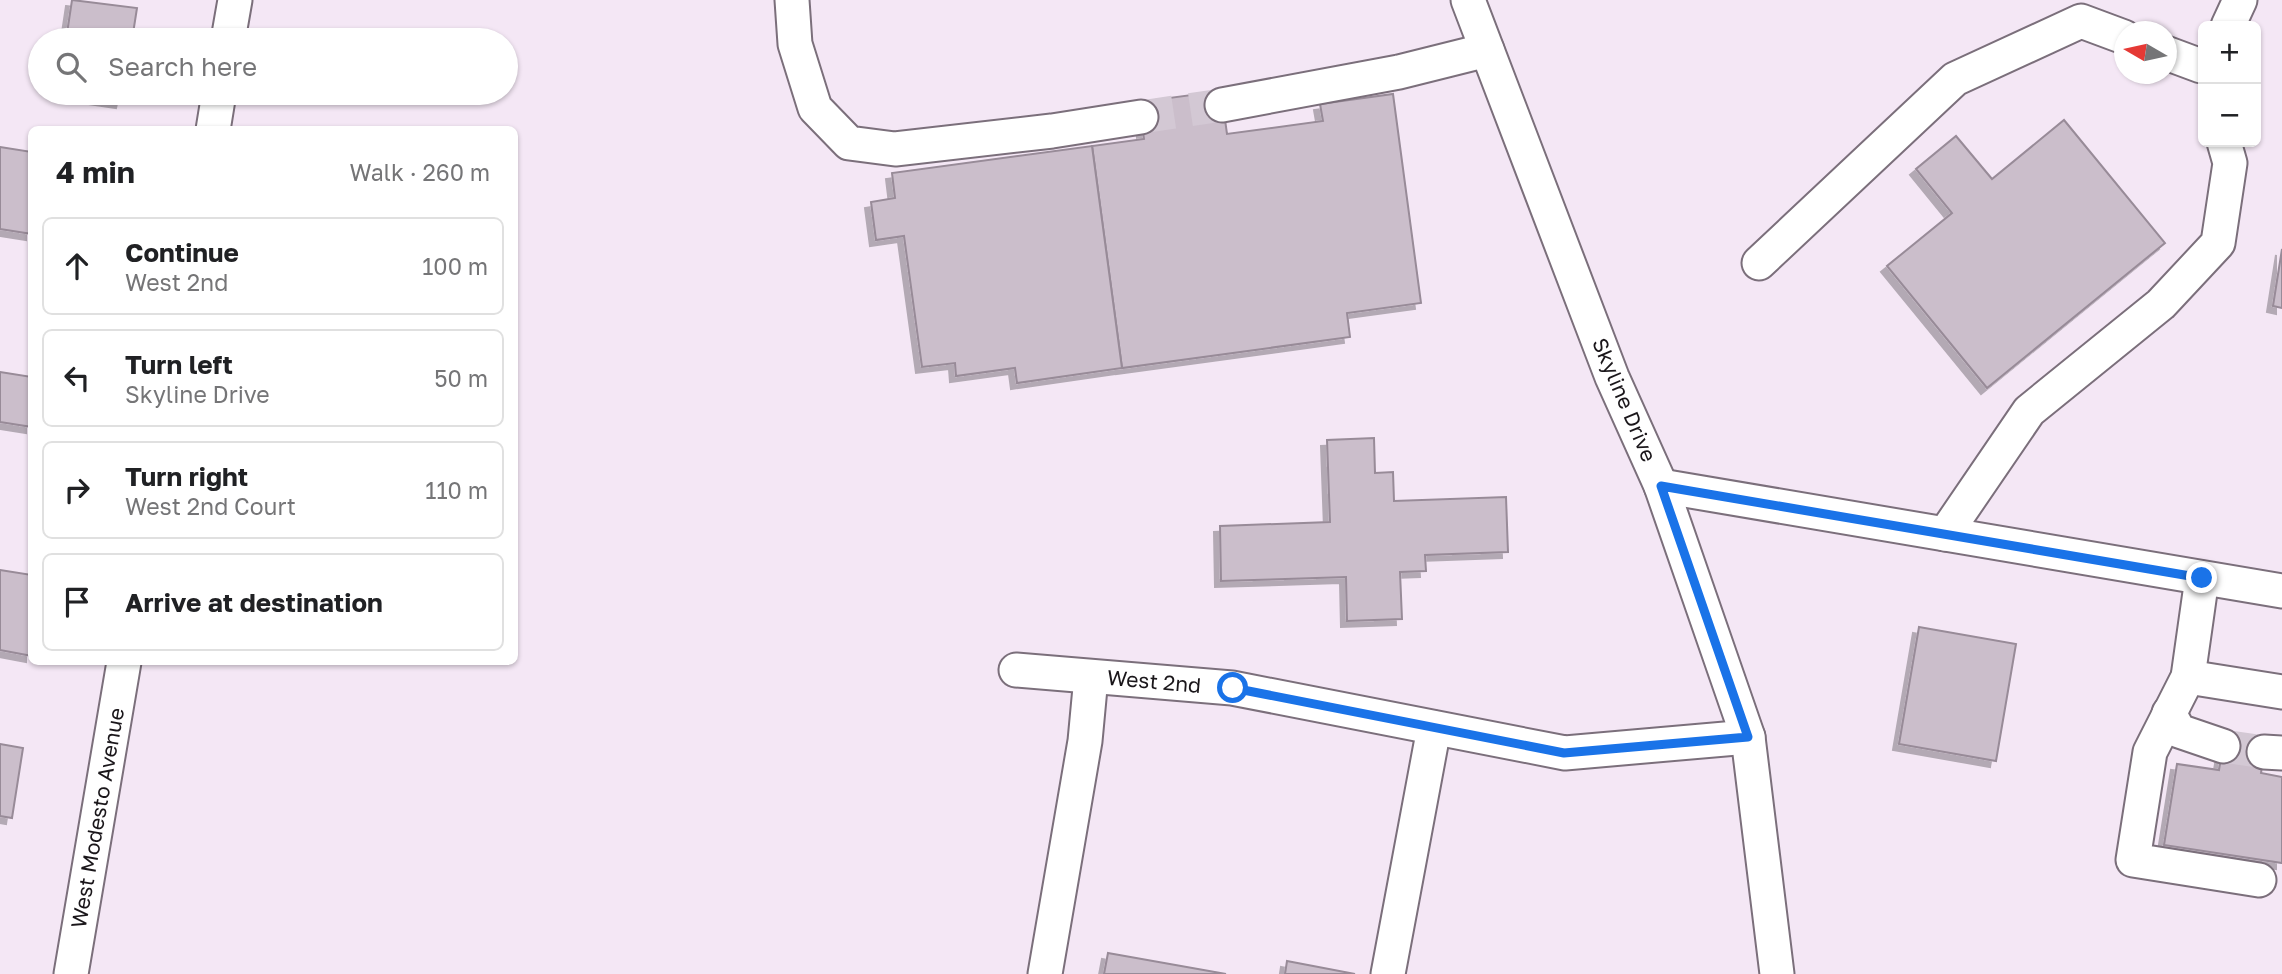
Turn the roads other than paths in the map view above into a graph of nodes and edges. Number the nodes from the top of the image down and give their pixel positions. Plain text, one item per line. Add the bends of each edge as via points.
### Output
1 (235, 0) edge
2 (792, 0) edge
3 (1468, 0) edge
4 (2240, 0) edge
5 (2230, 21) edge
6 (230, 28) edge
7 (2114, 33) edge
8 (1487, 51) junction
9 (2177, 57) edge
10 (2198, 65) edge
11 (217, 105) edge
12 (1222, 105) tunnel mouth
13 (1141, 117) tunnel mouth
14 (214, 126) edge
15 (2225, 147) edge
16 (1759, 263) dead end
17 (1661, 486) junction
18 (1945, 534) junction
19 (2202, 578) junction
20 (2282, 591) edge
21 (124, 665) edge
22 (1016, 670) dead end
23 (1091, 677) junction
24 (2188, 677) junction
25 (2282, 692) edge
26 (2169, 713) junction
27 (1434, 728) junction
28 (1748, 737) junction
29 (2223, 746) tunnel mouth
30 (2259, 880) dead end
31 (78, 970) edge
32 (1045, 974) edge
33 (1388, 974) edge
34 (1777, 974) edge

1 - 6 street
2 - 13 street via 795,44 815,108 849,143 895,149
3 - 8 street, Skyline Drive
4 - 5 street
7 - 16 street via 2081,21 1955,79
8 - 12 street
8 - 17 street, Skyline Drive via 1612,377
9 - 10 street
11 - 14 street
15 - 18 street via 2230,163 2217,243 2161,304 2029,411
17 - 18 street
17 - 28 street, Skyline Drive
18 - 19 street
19 - 20 street
19 - 24 street
21 - 31 street, West Modesto Avenue
22 - 23 street, West 2nd
23 - 27 street, West 2nd via 1233,688
23 - 32 street via 1085,741
24 - 25 street
24 - 26 street
26 - 29 street via 2179,731
26 - 30 street via 2150,751 2133,860
27 - 28 street, West 2nd via 1564,753
27 - 33 street
28 - 34 street, Skyline Drive

